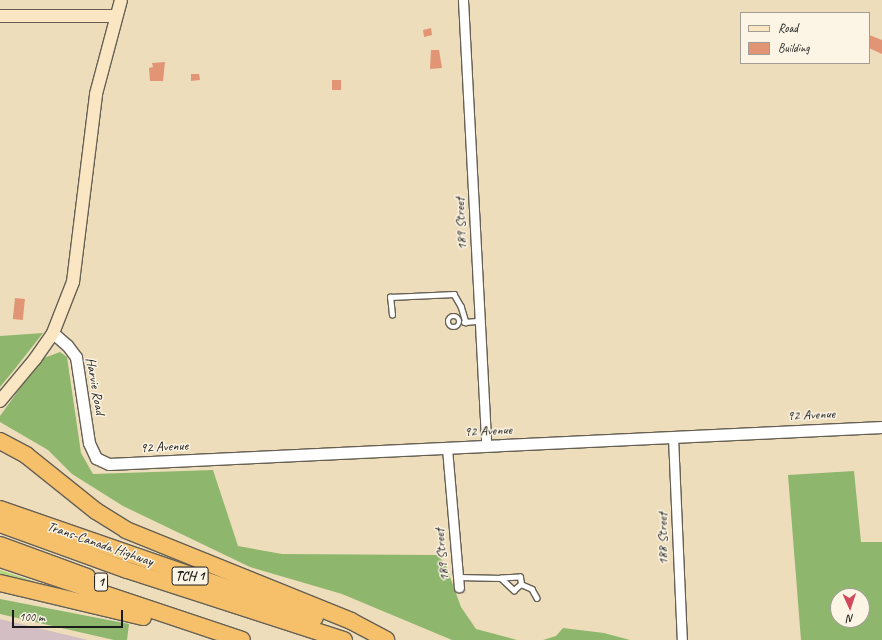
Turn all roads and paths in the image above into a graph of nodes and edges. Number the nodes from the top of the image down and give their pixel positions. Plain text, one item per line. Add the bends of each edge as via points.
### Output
1 (121, 0) edge
2 (463, 0) edge
3 (0, 16) edge
4 (116, 16) junction
5 (392, 315) dead end
6 (480, 321) junction
7 (460, 322) dead end
8 (466, 322) junction
9 (53, 333) junction
10 (0, 401) edge
11 (882, 427) edge
12 (673, 437) junction
13 (0, 441) edge
14 (486, 446) junction
15 (447, 448) junction
16 (96, 458) joint
17 (0, 509) edge
18 (0, 524) edge
19 (0, 545) edge
20 (0, 559) edge
21 (501, 578) junction
22 (459, 582) joint
23 (0, 583) edge
24 (521, 584) junction
25 (537, 598) dead end
26 (199, 626) junction
27 (240, 639) edge
28 (344, 640) edge
29 (381, 640) edge
30 (386, 640) edge
31 (682, 640) edge

1 - 4 main road
2 - 6 street, 189 Street
3 - 4 main road
4 - 9 main road via 96,94 74,282
5 - 8 lane via 390,297 454,294 462,306
6 - 8 lane
6 - 14 street, 189 Street
7 - 8 lane
9 - 10 main road via 36,359
9 - 16 street, Harvie Road via 67,344 76,357 89,443
11 - 12 street, 92 Avenue
12 - 14 street, 92 Avenue
12 - 31 street, 188 Street
13 - 30 highway via 26,455 91,508 126,530 351,621
14 - 15 street, 92 Avenue
15 - 16 street, 92 Avenue via 116,464
15 - 22 street, 189 Street
17 - 29 highway, Trans-Canada Highway / TCH 1
18 - 28 highway, Trans-Canada Highway / 1 via 149,577
19 - 26 highway, 1 via 122,590
20 - 26 highway
21 - 22 lane
21 - 24 lane via 514,590
21 - 24 lane via 520,576
23 - 27 highway
24 - 25 lane via 532,589
26 - 27 highway

